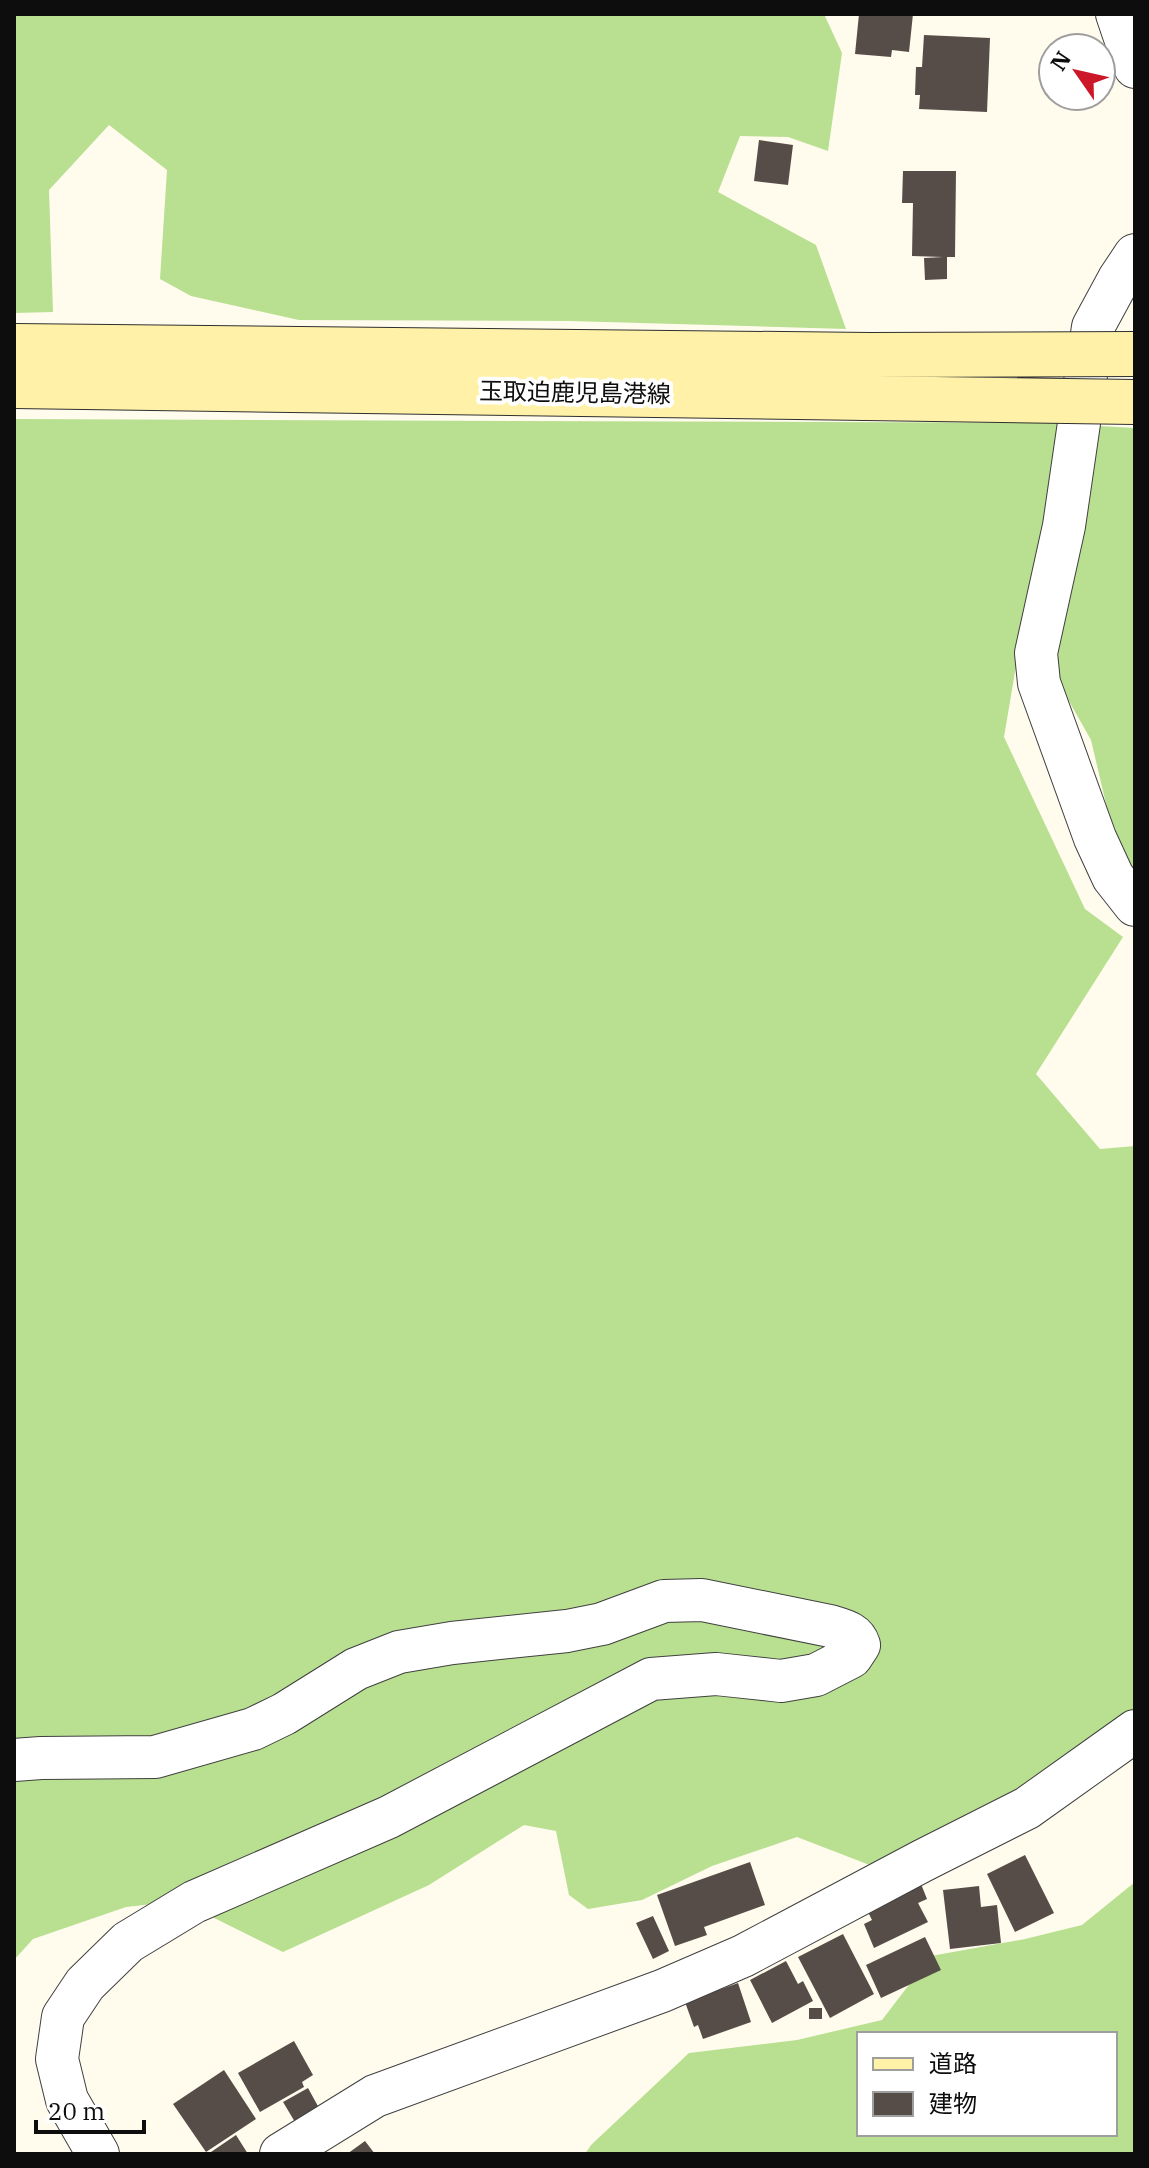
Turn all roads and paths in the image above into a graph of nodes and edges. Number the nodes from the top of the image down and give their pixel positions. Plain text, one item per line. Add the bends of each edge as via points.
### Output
1 (1117, 14) edge
2 (1135, 67) edge
3 (1135, 255) edge
4 (14, 346) edge
5 (1135, 354) edge
6 (868, 376) junction
7 (14, 386) edge
8 (1135, 402) edge
9 (1135, 905) edge
10 (1135, 1731) edge
11 (14, 1760) edge
12 (98, 2154) edge
13 (281, 2154) edge

1 - 2 street
3 - 9 street via 1093,327 1064,526 1036,653 1039,683 1095,838 1113,877
4 - 6 main road, 玉取迫鹿児島港線
5 - 6 main road, 玉取迫鹿児島港線, bridge
6 - 7 main road, 玉取迫鹿児島港線
6 - 8 main road, 玉取迫鹿児島港線, bridge
10 - 13 street via 1027,1808 743,1956 375,2096
11 - 12 street via 155,1757 253,1729 356,1669 399,1652 567,1631 664,1601 702,1600 830,1626 850,1633 859,1645 851,1657 816,1675 781,1681 716,1674 651,1679 389,1817 194,1902 128,1942 85,1984 63,2017 57,2059 67,2100

